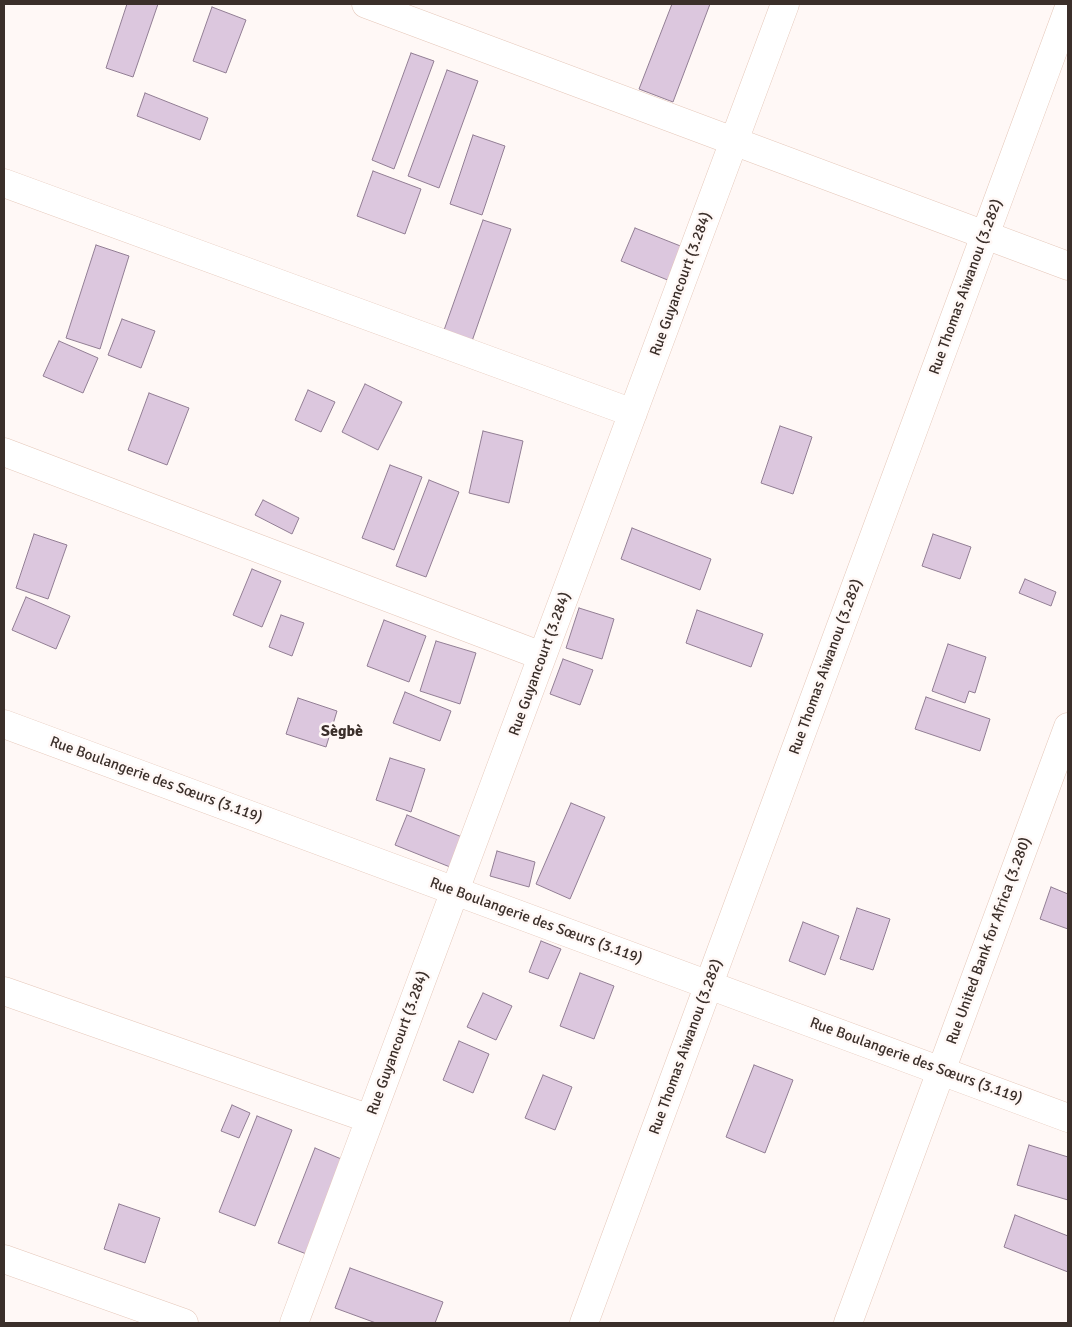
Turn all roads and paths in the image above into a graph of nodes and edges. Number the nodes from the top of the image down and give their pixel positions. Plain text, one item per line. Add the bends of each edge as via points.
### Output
1 (366, 4) edge
2 (786, 4) edge
3 (1068, 10) edge
4 (734, 141) junction
5 (4, 183) edge
6 (985, 235) junction
7 (1068, 266) edge
8 (633, 413) junction
9 (4, 452) edge
10 (542, 656) junction
11 (4, 724) edge
12 (1068, 727) edge
13 (455, 891) junction
14 (709, 985) junction
15 (4, 991) edge
16 (941, 1071) junction
17 (1068, 1118) edge
18 (370, 1119) junction
19 (4, 1259) edge
20 (184, 1323) edge
21 (294, 1323) edge
22 (584, 1323) edge
23 (848, 1323) edge

1 - 4 street
2 - 4 street, Rue Guyancourt (3.284)
3 - 6 street, Rue Thomas Aiwanou (3.282)
4 - 6 street
4 - 8 street, Rue Guyancourt (3.284)
5 - 8 street
6 - 7 street
6 - 14 street, Rue Thomas Aiwanou (3.282)
8 - 10 street, Rue Guyancourt (3.284)
9 - 10 street
10 - 13 street, Rue Guyancourt (3.284)
11 - 13 street, Rue Boulangerie des Sœurs (3.119)
12 - 16 street, Rue United Bank for Africa (3.280)
13 - 14 street, Rue Boulangerie des Sœurs (3.119)
13 - 18 street, Rue Guyancourt (3.284)
14 - 16 street, Rue Boulangerie des Sœurs (3.119)
14 - 22 street, Rue Thomas Aiwanou (3.282)
15 - 18 street
16 - 17 street, Rue Boulangerie des Sœurs (3.119)
16 - 23 street, Rue United Bank for Africa (3.280)
18 - 21 street, Rue Guyancourt (3.284)
19 - 20 street

